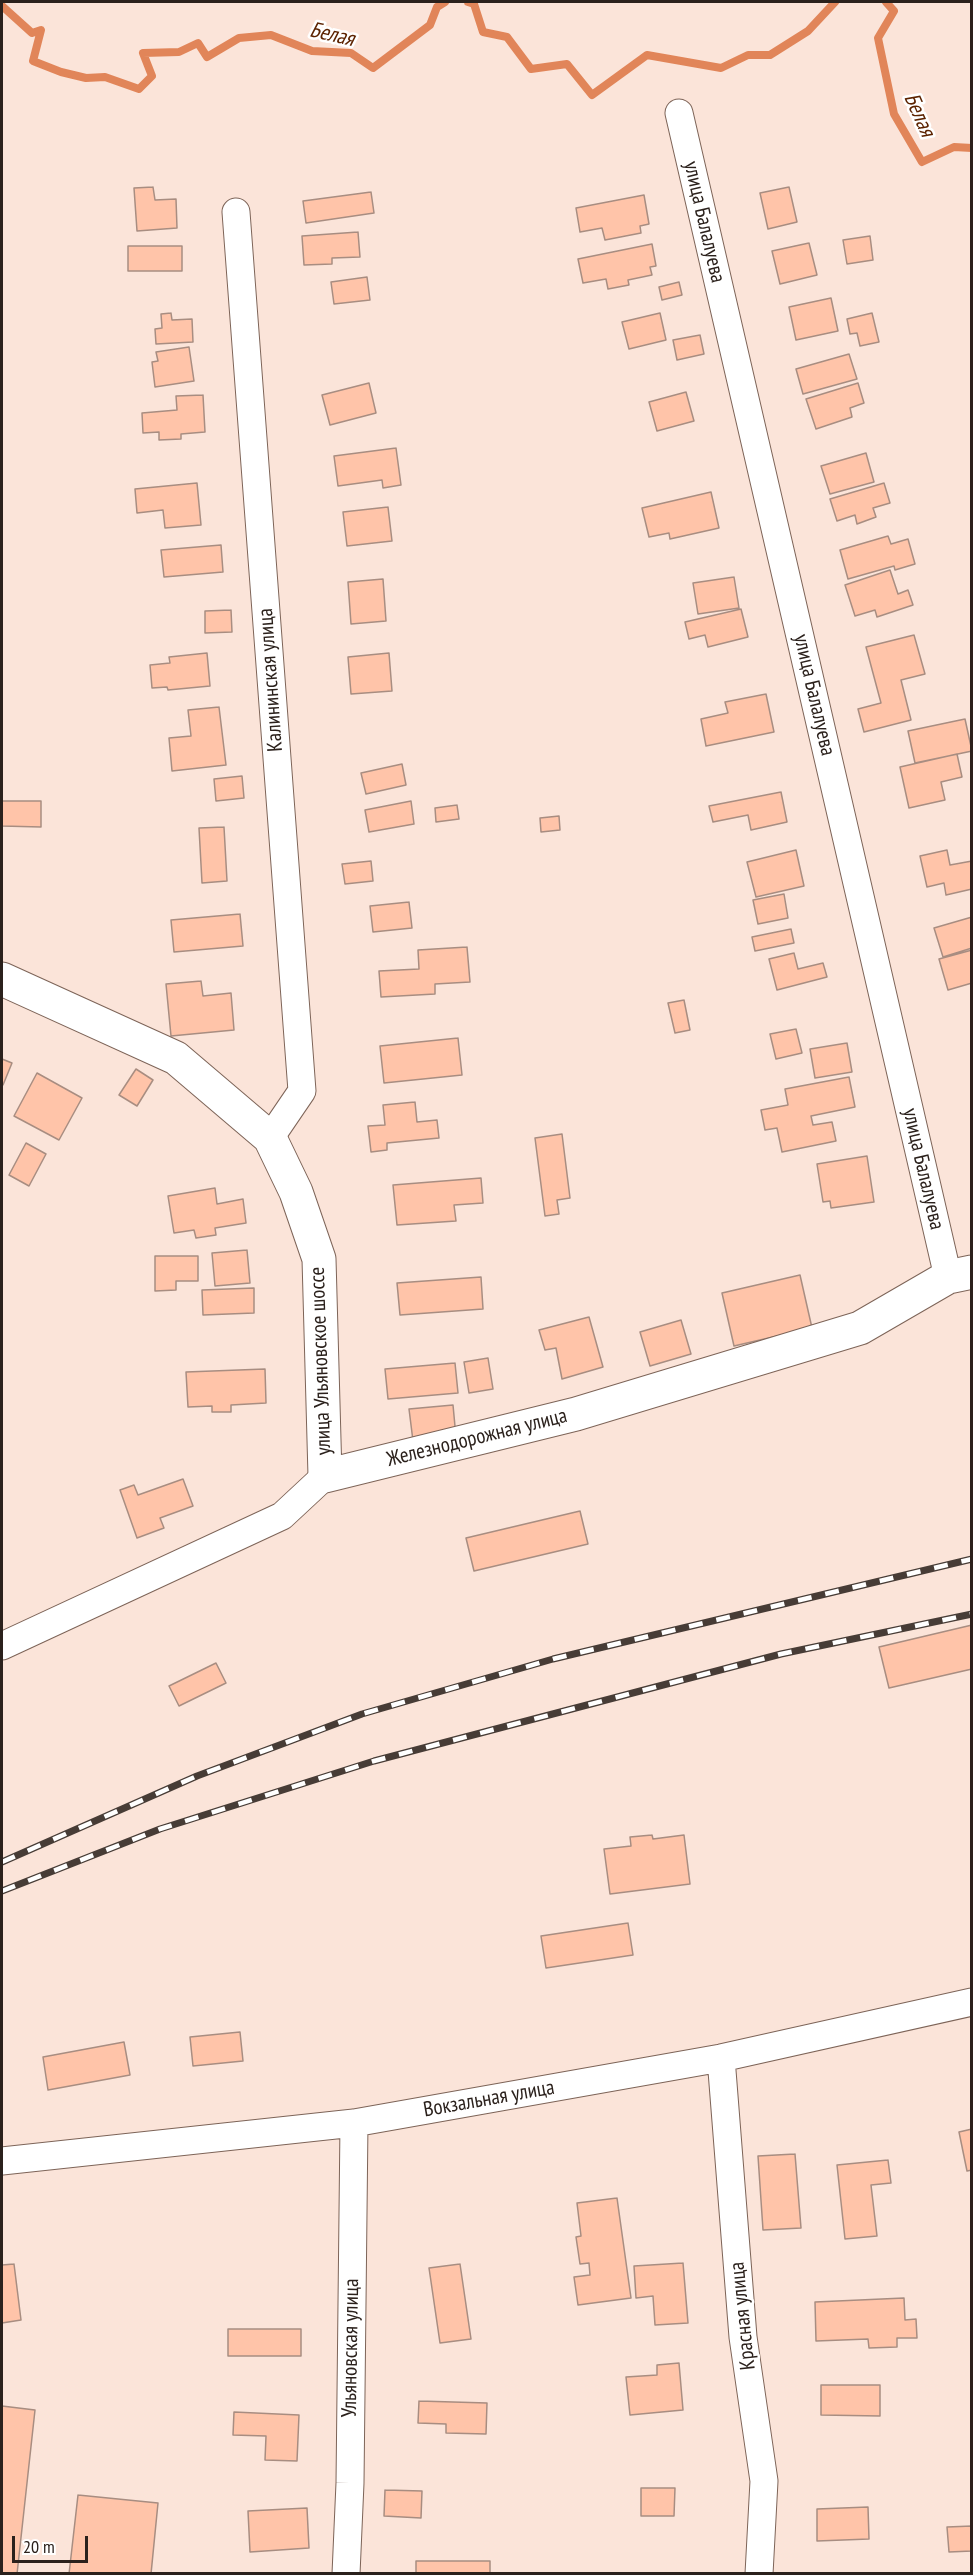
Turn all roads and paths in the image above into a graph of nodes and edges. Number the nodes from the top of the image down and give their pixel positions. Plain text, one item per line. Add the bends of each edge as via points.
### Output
1 (679, 113) dead end
2 (236, 212) dead end
3 (2, 979) edge
4 (270, 1138) junction
5 (960, 1275) edge
6 (325, 1476) junction
7 (2, 1646) edge
8 (972, 2002) edge
9 (722, 2058) junction
10 (354, 2123) junction
11 (2, 2160) edge
12 (346, 2574) edge
13 (759, 2574) edge

1 - 5 street, улица Балалуева
2 - 4 street, Калининская улица via 302,1091
3 - 4 street, улица Ульяновское шоссе via 176,1058
4 - 6 street, улица Ульяновское шоссе via 296,1192 319,1259
5 - 6 street, Железнодорожная улица via 860,1328 576,1414
6 - 7 street, Железнодорожная улица via 282,1516
8 - 9 street, Вокзальная улица
9 - 10 street, Вокзальная улица
9 - 13 street, Красная улица via 743,2337 764,2481
10 - 11 street, Вокзальная улица
10 - 12 street, Ульяновская улица

